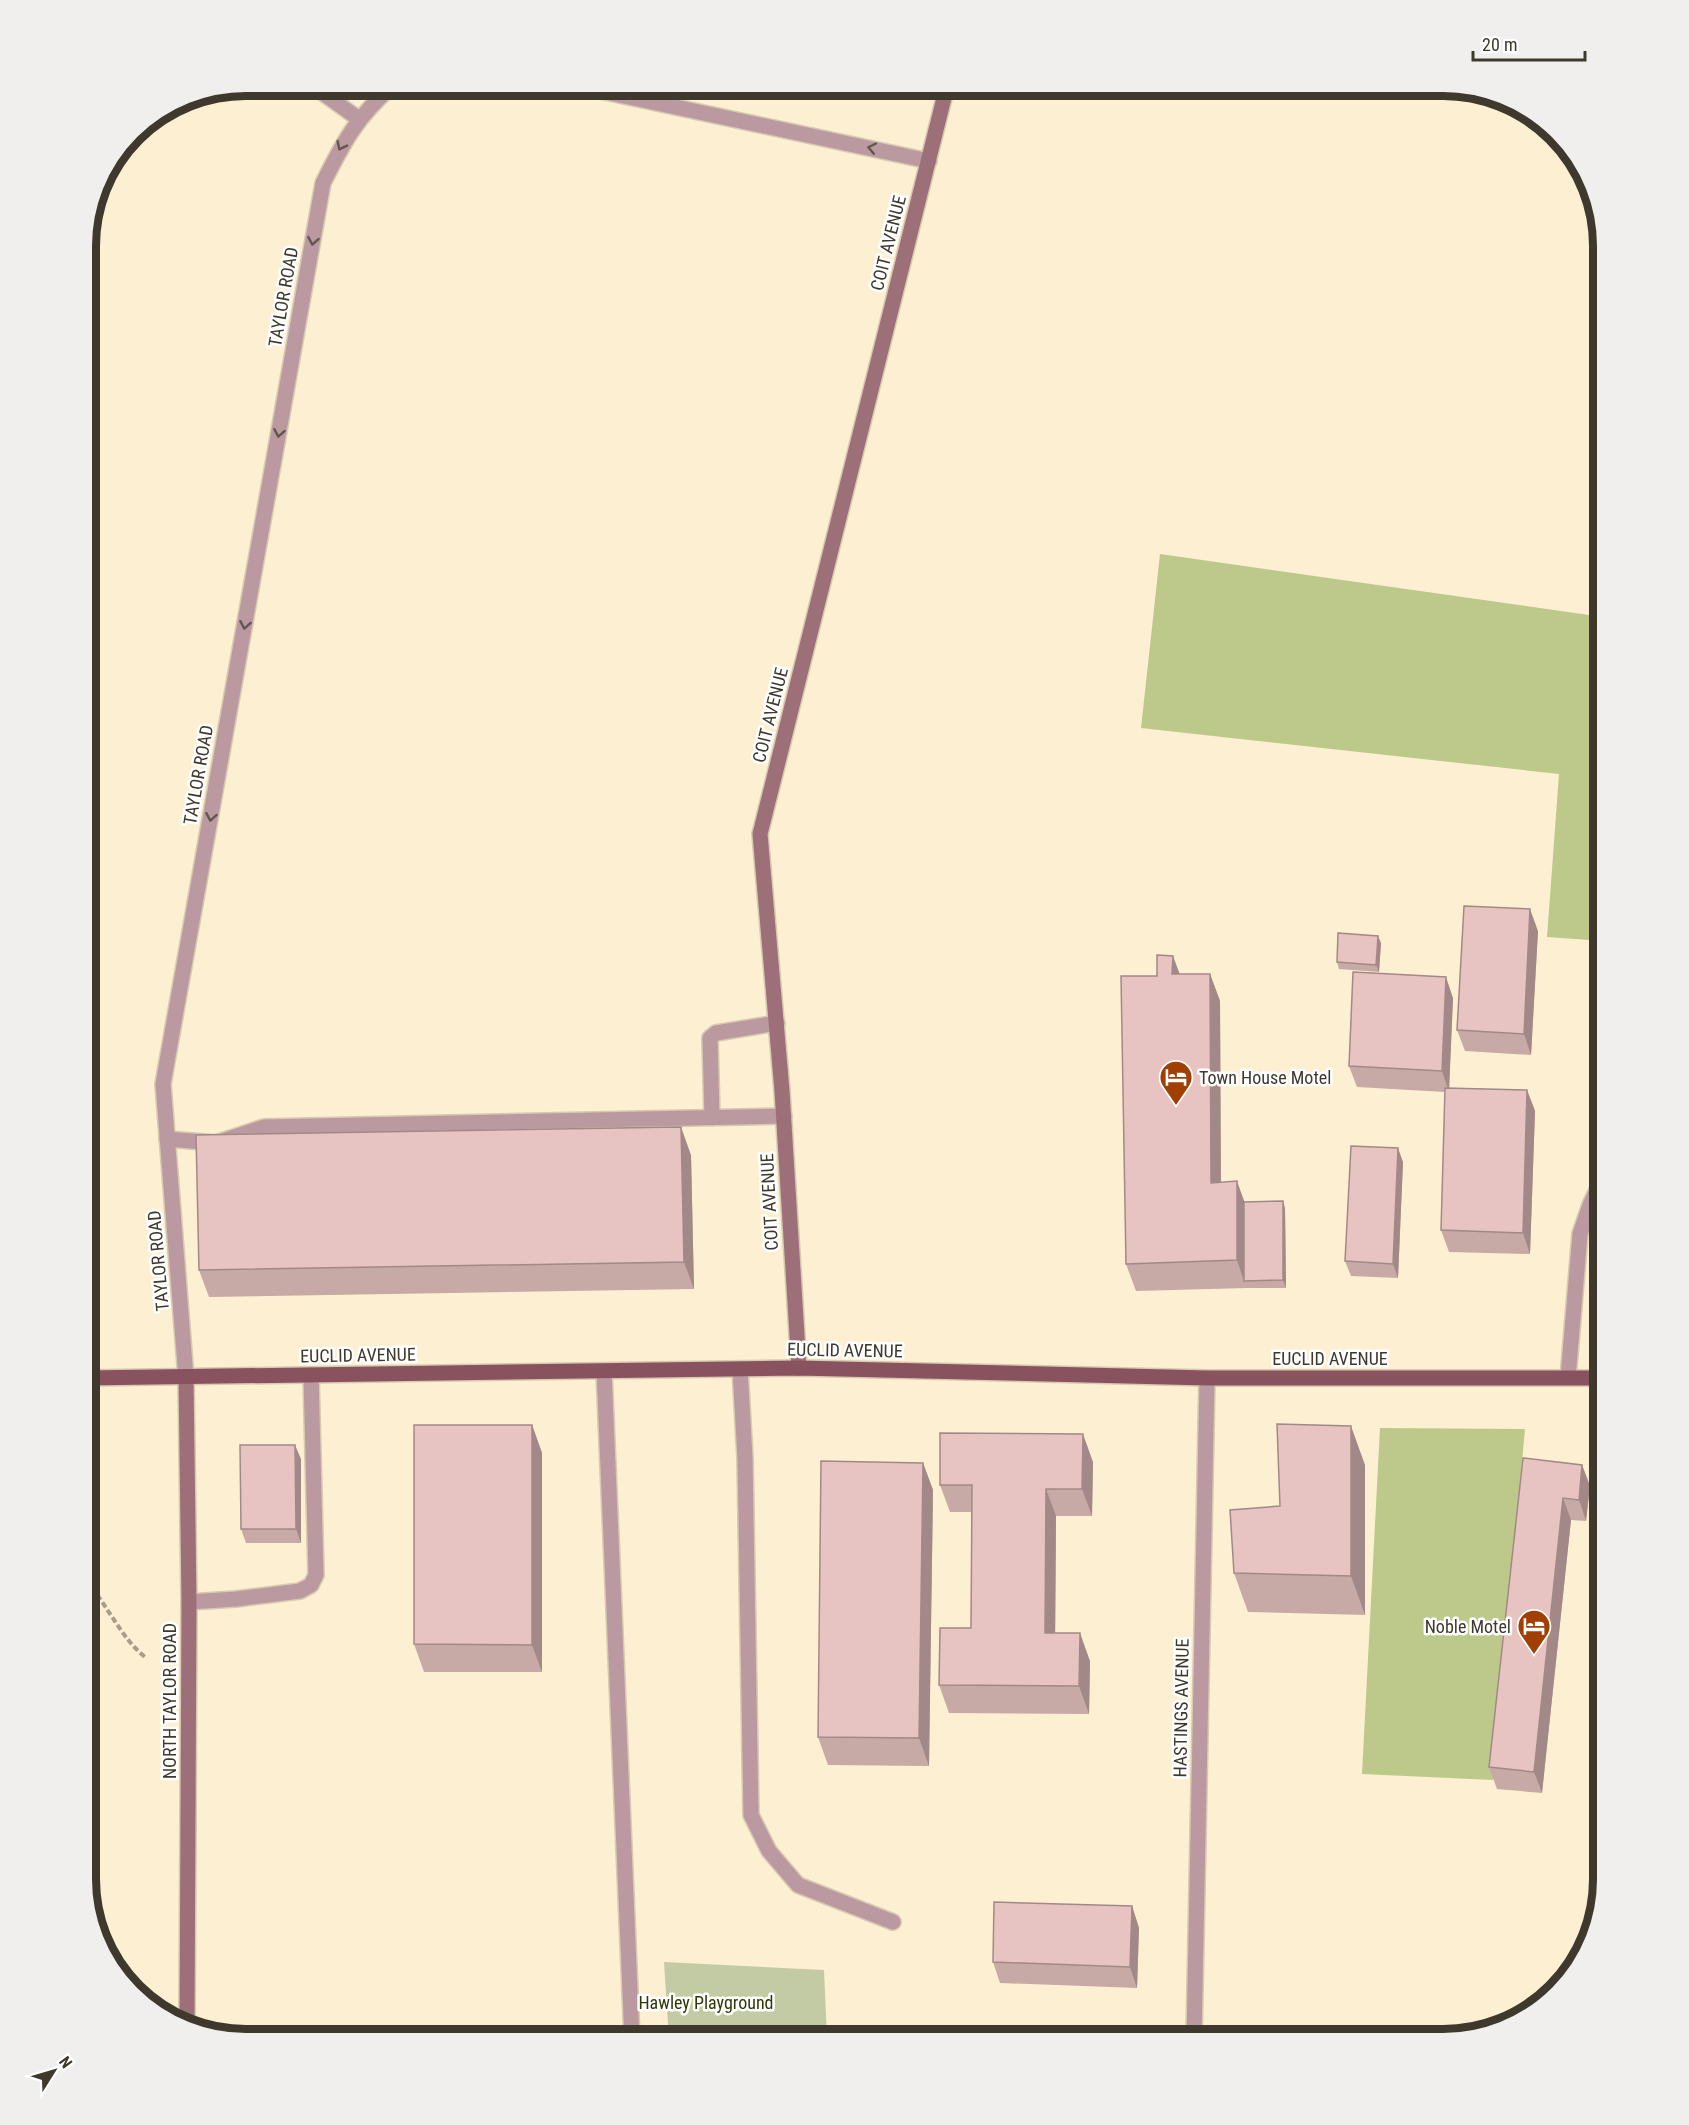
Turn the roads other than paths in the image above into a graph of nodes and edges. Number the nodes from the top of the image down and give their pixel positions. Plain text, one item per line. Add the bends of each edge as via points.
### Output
1 (327, 96) edge
2 (382, 96) edge
3 (625, 96) edge
4 (945, 96) edge
5 (358, 119) junction
6 (929, 160) junction
7 (777, 1023) junction
8 (784, 1116) junction
9 (712, 1118) junction
10 (168, 1139) junction
11 (1593, 1199) edge
12 (799, 1368) junction
13 (740, 1369) junction
14 (604, 1371) junction
15 (311, 1375) junction
16 (96, 1378) edge
17 (186, 1378) junction
18 (1207, 1378) junction
19 (1568, 1378) junction
20 (1593, 1378) edge
21 (189, 1602) junction
22 (893, 1922) dead end
23 (187, 2017) edge
24 (632, 2029) edge
25 (1194, 2029) edge

1 - 5 street
2 - 5 street, TAYLOR ROAD
6 -> 3 street
4 - 6 street, COIT AVENUE
5 -> 10 street, TAYLOR ROAD via 323,183 163,1084
6 - 7 street, COIT AVENUE via 760,834
7 - 8 street, COIT AVENUE
7 - 9 street via 716,1033 710,1038
8 - 9 street
8 - 12 street, COIT AVENUE
9 - 10 street via 264,1127 216,1143
10 - 17 street, TAYLOR ROAD
11 - 19 street via 1580,1234
12 - 13 main road, EUCLID AVENUE
12 - 18 main road, EUCLID AVENUE
13 - 14 main road, EUCLID AVENUE
13 - 22 street via 751,1815 769,1851 798,1885
14 - 15 main road, EUCLID AVENUE
14 - 24 street
15 - 17 main road, EUCLID AVENUE
15 - 21 street via 316,1575 311,1585 300,1591
16 - 17 main road, EUCLID AVENUE
17 - 21 street, NORTH TAYLOR ROAD
18 - 19 main road, EUCLID AVENUE
18 - 25 street, HASTINGS AVENUE
19 - 20 main road, EUCLID AVENUE
21 - 23 street, NORTH TAYLOR ROAD

